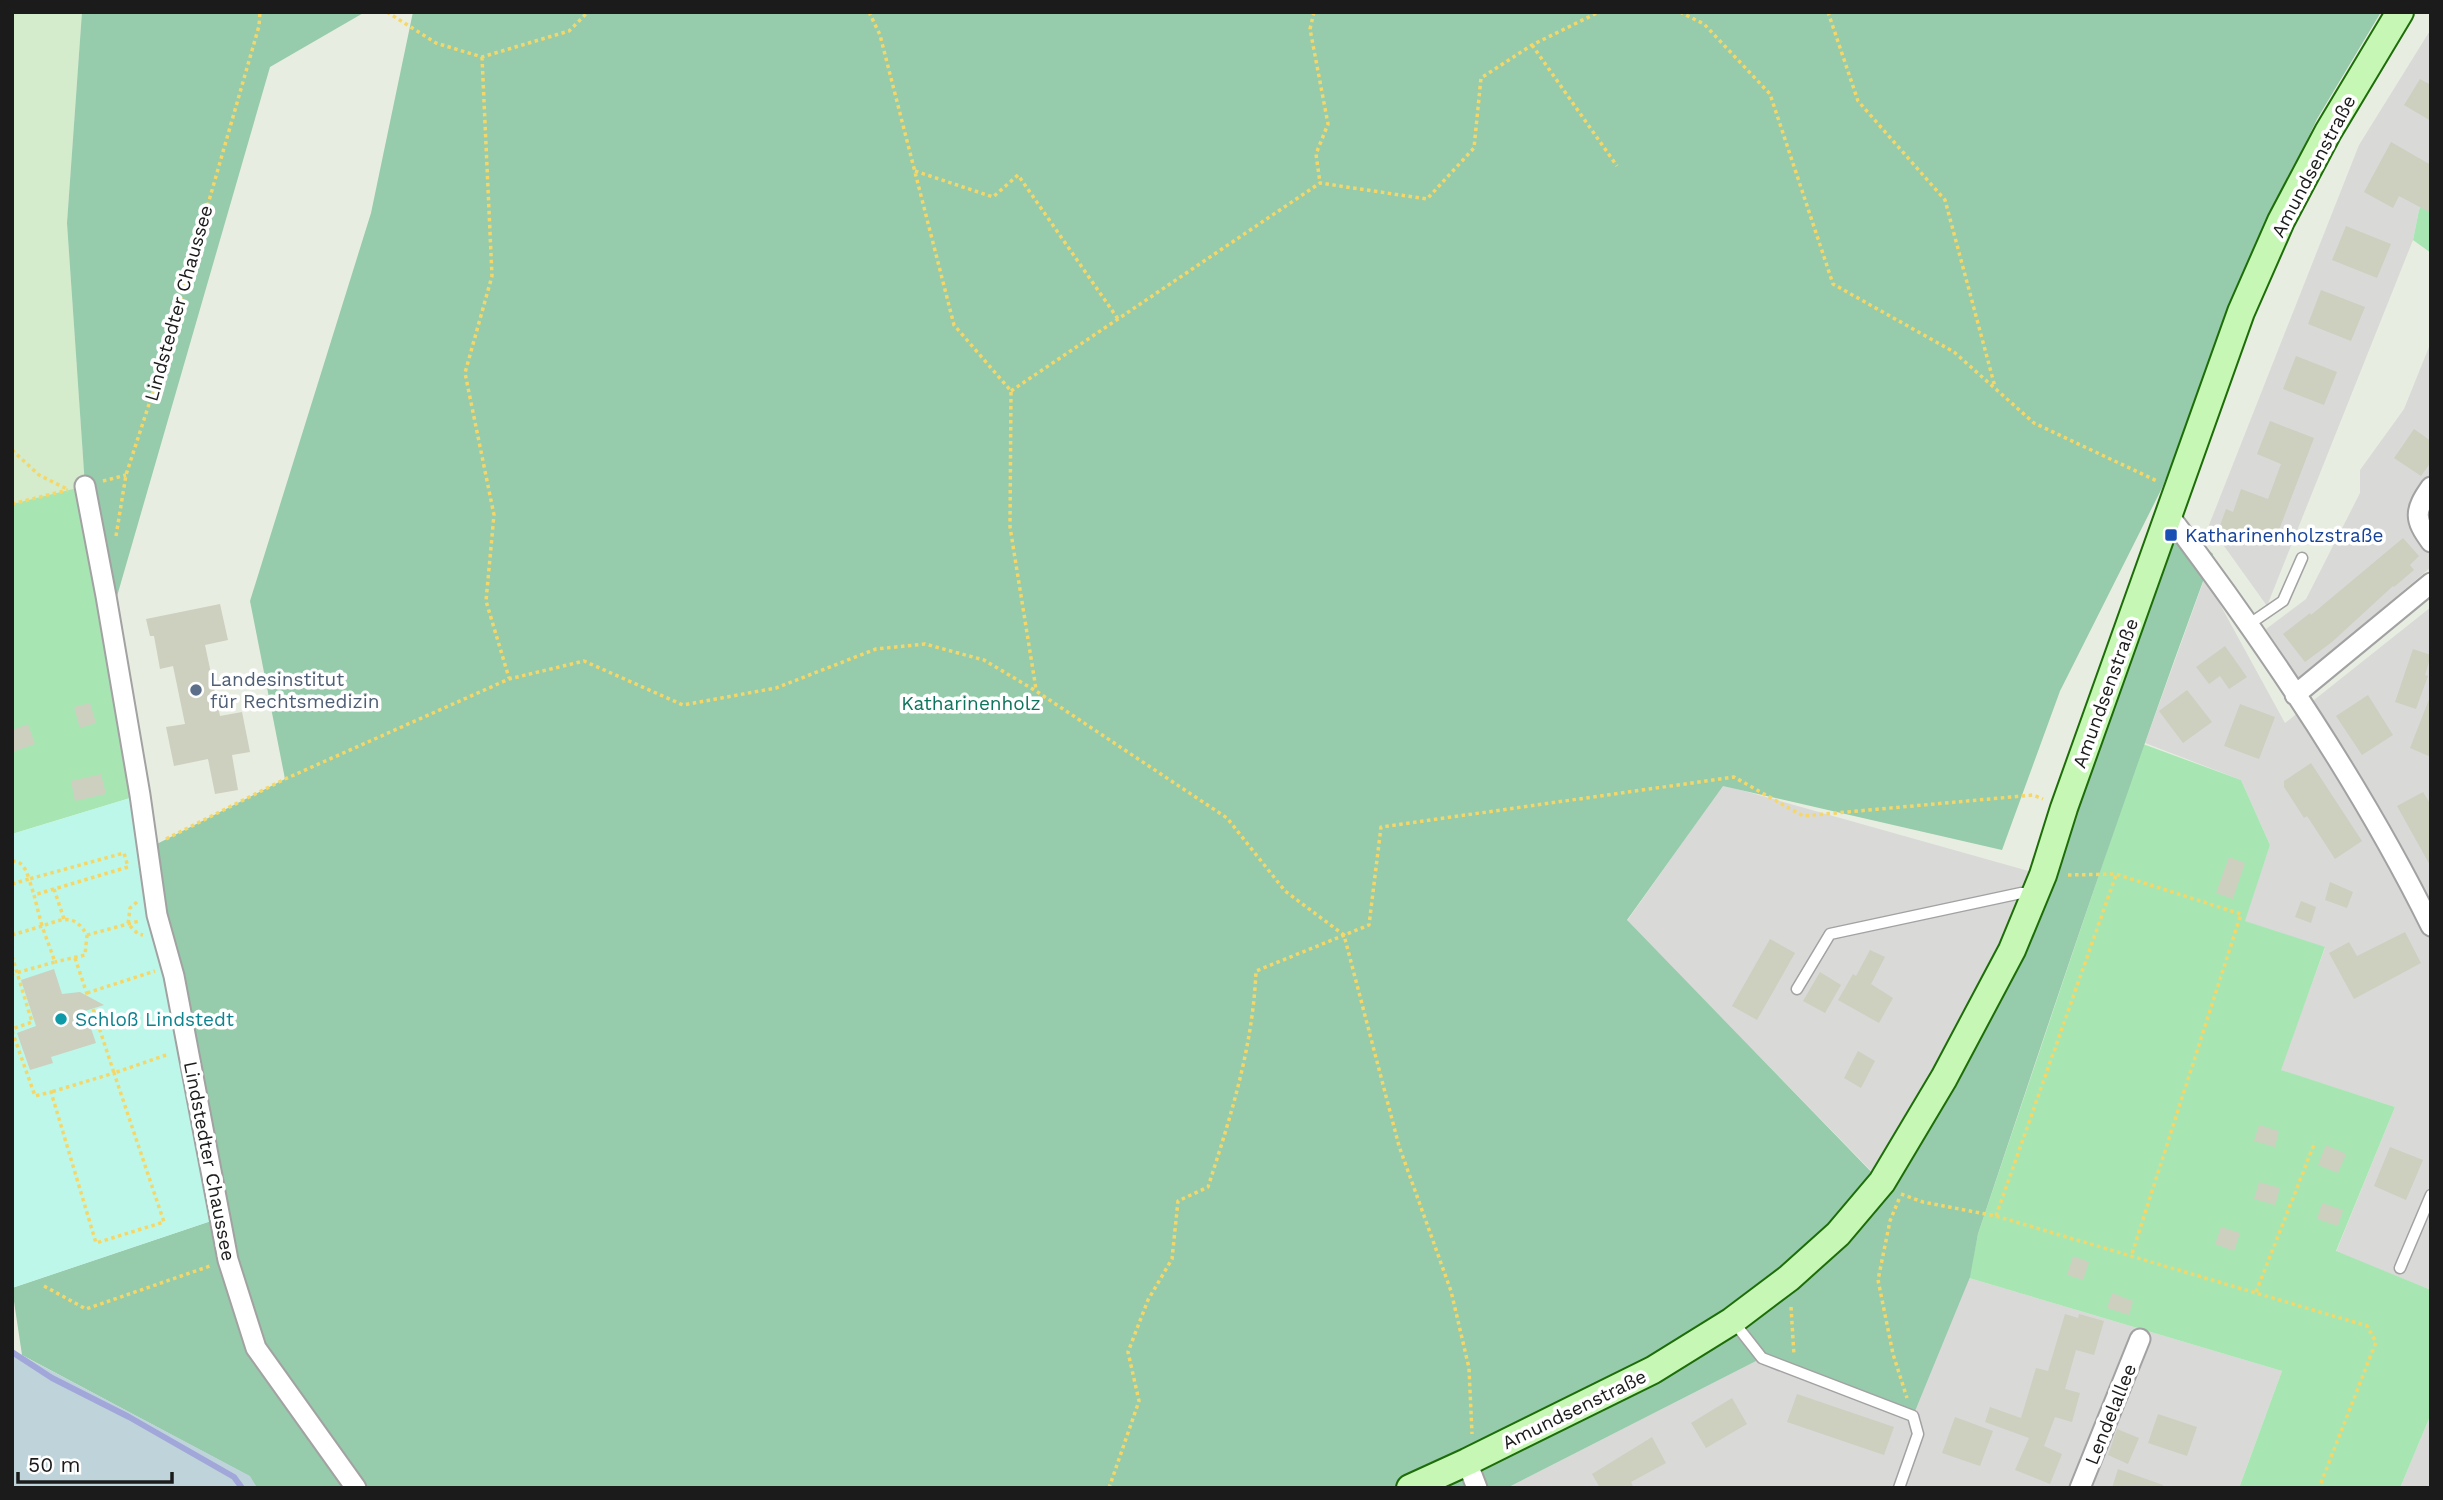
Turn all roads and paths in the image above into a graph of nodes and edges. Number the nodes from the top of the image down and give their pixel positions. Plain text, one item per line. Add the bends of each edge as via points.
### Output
1 (260, 12) edge
2 (387, 12) edge
3 (588, 12) edge
4 (869, 12) edge
5 (1314, 12) edge
6 (1599, 12) edge
7 (1680, 12) edge
8 (1828, 12) edge
9 (2400, 12) edge
10 (1532, 45) junction
11 (482, 57) junction
12 (1617, 166) dead end
13 (915, 171) junction
14 (1320, 183) junction
15 (1118, 319) junction
16 (1995, 389) junction
17 (1011, 391) junction
18 (12, 450) edge
19 (2431, 487) edge
20 (77, 488) junction
21 (2173, 502) junction
22 (12, 503) edge
23 (2431, 542) edge
24 (115, 543) dead end
25 (2302, 558) dead end
26 (2431, 583) edge
27 (2248, 625) junction
28 (509, 679) junction
29 (1036, 691) junction
30 (2295, 695) junction
31 (2064, 808) junction
32 (147, 849) junction
33 (12, 861) edge
34 (2116, 874) junction
35 (29, 879) junction
36 (12, 884) edge
37 (2039, 884) junction
38 (54, 889) junction
39 (34, 895) junction
40 (157, 915) junction
41 (64, 919) junction
42 (42, 926) junction
43 (2431, 926) edge
44 (12, 935) edge
45 (88, 935) junction
46 (1344, 935) junction
47 (12, 956) edge
48 (75, 958) junction
49 (55, 962) junction
50 (159, 970) dead end
51 (15, 974) edge
52 (1797, 989) dead end
53 (93, 1009) dead end
54 (12, 1030) edge
55 (187, 1047) junction
56 (114, 1073) junction
57 (51, 1092) junction
58 (2315, 1142) dead end
59 (1892, 1188) junction
60 (2431, 1195) edge
61 (1996, 1216) junction
62 (2131, 1257) junction
63 (228, 1260) junction
64 (2400, 1268) dead end
65 (1789, 1279) junction
66 (44, 1286) dead end
67 (2256, 1292) junction
68 (1732, 1321) junction
69 (2140, 1339) dead end
70 (1795, 1371) junction
71 (1913, 1416) junction
72 (1472, 1460) junction
73 (356, 1488) edge
74 (1109, 1488) edge
75 (1409, 1488) edge
76 (1477, 1488) edge
77 (1899, 1488) edge
78 (2080, 1488) edge
79 (2319, 1488) edge

1 - 24 path, Lindstedter Chaussee via 164,358 126,475
2 - 11 path via 436,43
3 - 11 path via 569,31
4 - 13 path via 880,35
5 - 14 path via 1310,29 1328,124 1316,154
6 - 10 path
7 - 16 path via 1704,24 1770,94 1833,284 1954,352
8 - 16 path via 1858,101 1945,200
9 - 21 street, Amundsenstraße via 2281,221 2241,312
10 - 12 path
10 - 14 path via 1481,78 1474,148 1427,199
11 - 28 path via 492,276 466,373 494,515 486,601
13 - 15 path via 993,197 1018,175
13 - 17 path via 954,325
14 - 15 path
15 - 17 path
16 - 21 path via 2034,423
17 - 29 path via 1010,527
18 - 20 path via 39,475
19 - 23 street via 2417,513 2419,526
20 - 22 path
20 - 32 street, Lindstedter Chaussee via 107,596
21 - 27 street
21 - 31 street, Amundsenstraße
25 - 27 lane via 2283,601
26 - 30 street
27 - 30 street
28 - 29 path via 584,661 683,705 776,688 876,649 925,644 984,660
28 - 32 path via 285,779
29 - 46 path via 1227,818 1285,891
30 - 43 street via 2366,807
31 - 37 street, Amundsenstraße
31 - 46 path via 2033,795 1803,816 1734,777 1381,827 1368,926
32 - 40 street, Lindstedter Chaussee
33 - 35 path via 25,868
34 - 37 path
34 - 61 path
34 - 62 path via 2241,914
35 - 36 path
35 - 38 path via 124,853 128,867
35 - 39 path
37 - 52 lane via 2021,893 1830,934
37 - 59 street, Amundsenstraße via 2012,950
38 - 39 path
38 - 41 path
39 - 42 path
40 - 45 path
40 - 55 street, Lindstedter Chaussee
41 - 42 path
41 - 45 path via 74,920
42 - 44 path
42 - 49 path
45 - 48 path via 85,955
46 - 72 path via 1399,1146 1451,1292 1469,1368
46 - 74 path via 1256,971 1246,1057 1208,1187 1178,1201 1172,1259 1148,1300 1128,1352 1139,1401
47 - 51 path
48 - 49 path
48 - 50 path via 87,995
49 - 51 path
51 - 54 path via 32,1022
53 - 56 path
54 - 57 path via 35,1097
55 - 56 path
55 - 63 street, Lindstedter Chaussee
56 - 57 path
56 - 57 path via 164,1222 96,1243
58 - 67 path
59 - 61 path via 1923,1202
59 - 65 street, Amundsenstraße
59 - 71 path via 1878,1280 1893,1354
60 - 64 lane
61 - 62 path
62 - 67 path
63 - 66 path via 86,1309
63 - 73 street, Lindstedter Chaussee via 256,1348
65 - 68 street, Amundsenstraße
65 - 70 path
67 - 79 path via 2367,1326 2376,1342
68 - 70 lane via 1762,1358
68 - 72 street, Amundsenstraße via 1653,1370
69 - 78 street, Lendelallee
70 - 71 lane
71 - 77 lane via 1917,1434
72 - 75 street, Amundsenstraße
72 - 76 street

